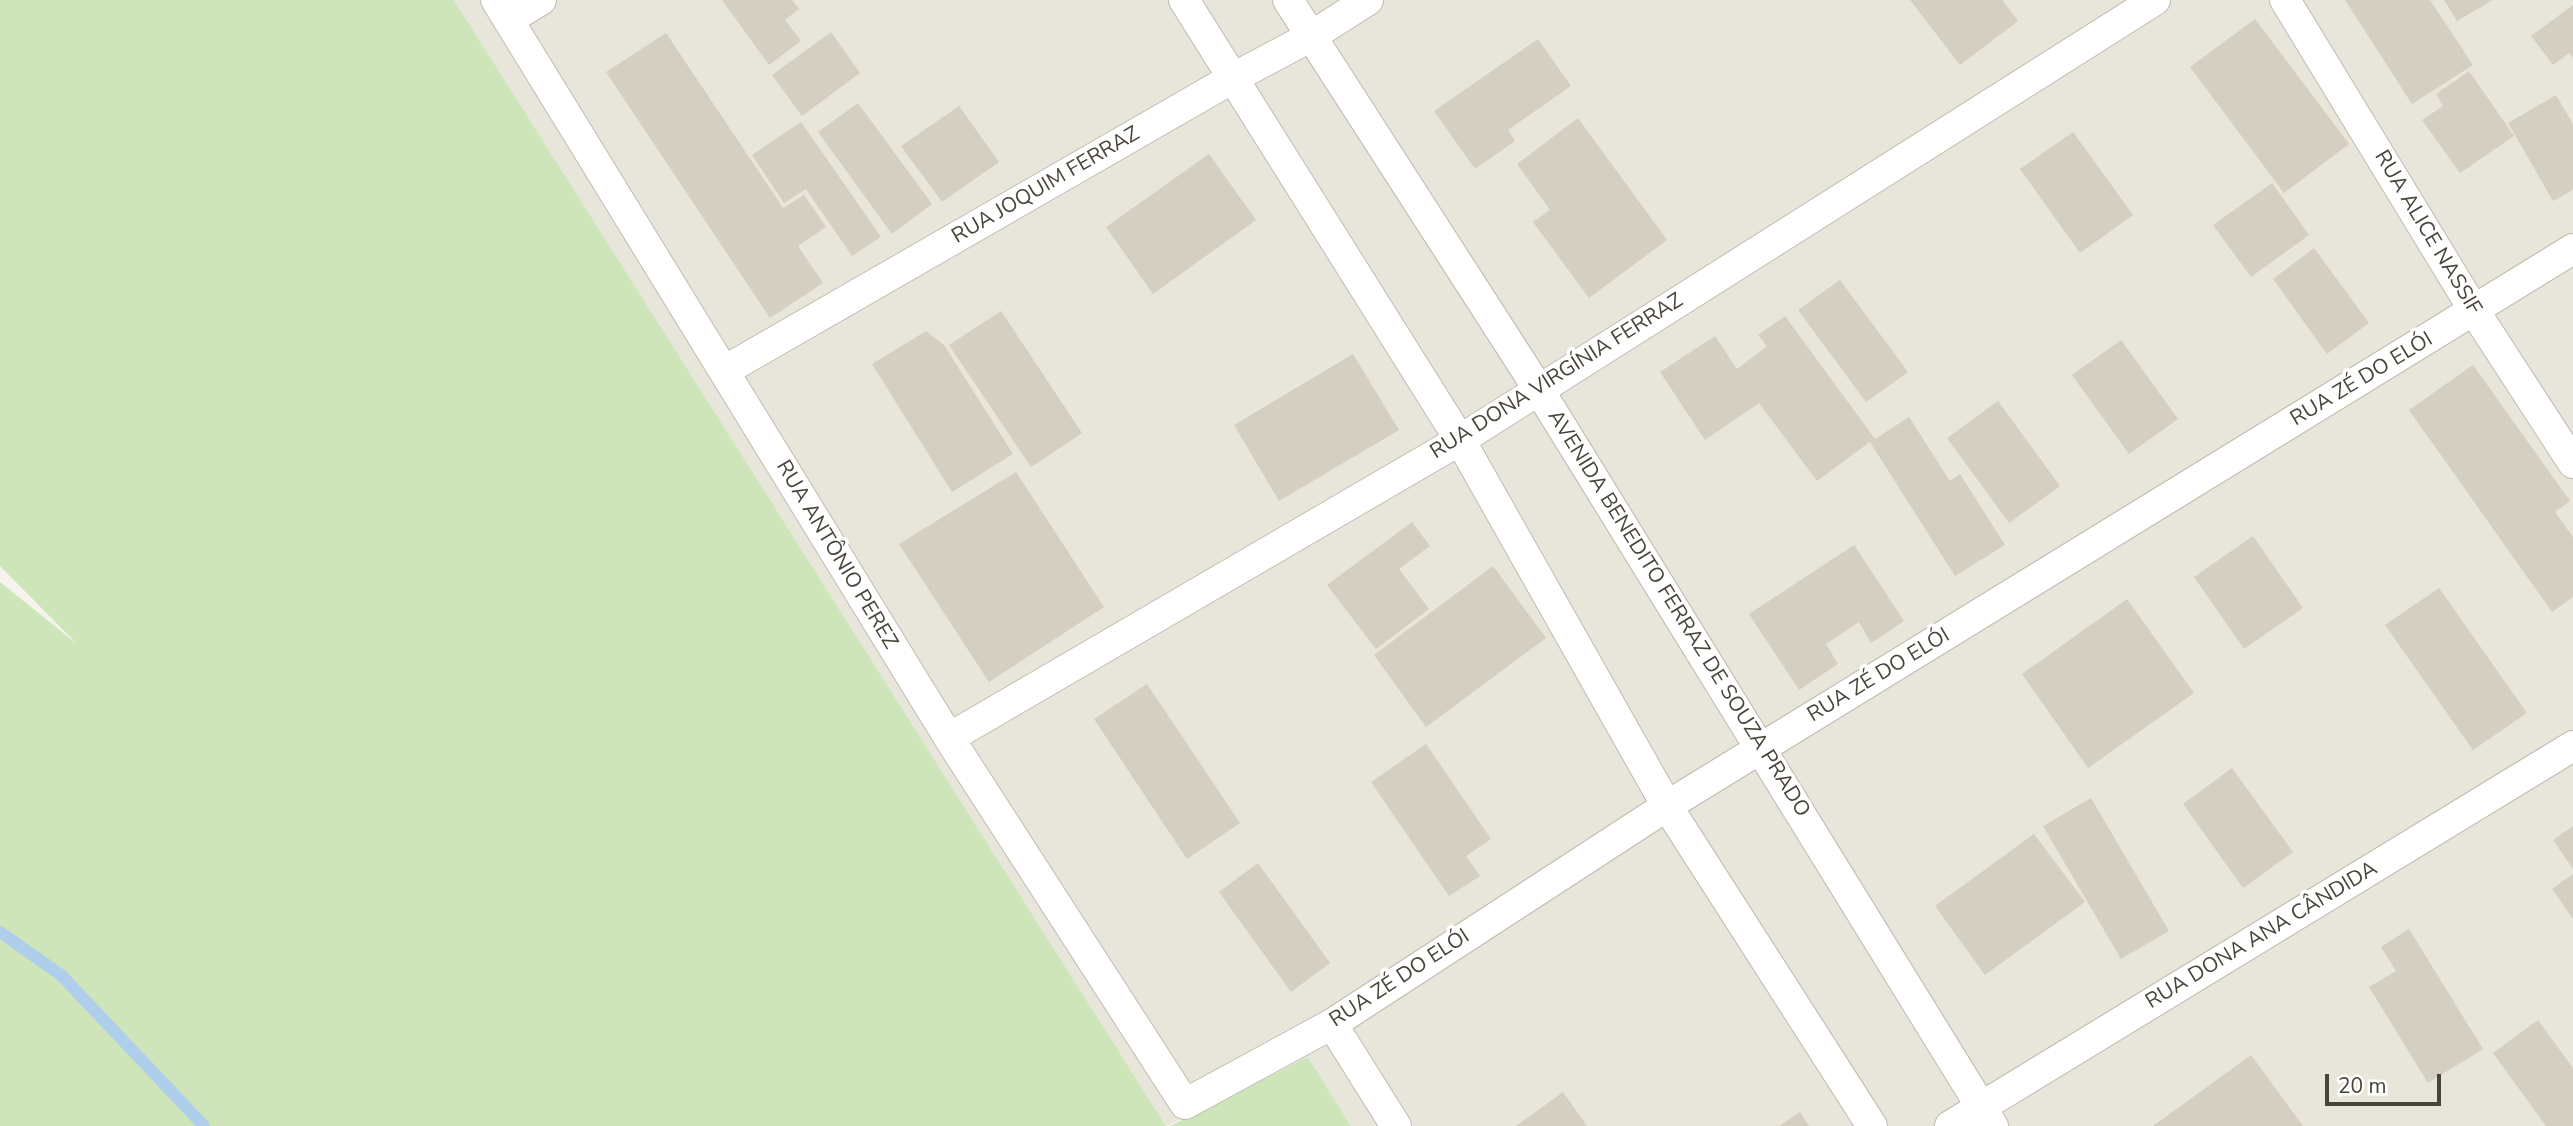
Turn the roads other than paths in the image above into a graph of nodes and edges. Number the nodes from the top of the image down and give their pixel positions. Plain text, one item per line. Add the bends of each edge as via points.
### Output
1 (541, 0) edge
2 (1184, 0) edge
3 (1288, 0) edge
4 (1368, 0) edge
5 (2155, 0) edge
6 (2284, 0) edge
7 (502, 10) edge
8 (1310, 37) junction
9 (1233, 78) junction
10 (2573, 249) edge
11 (2475, 312) junction
12 (724, 371) junction
13 (1539, 390) junction
14 (1460, 440) junction
15 (2573, 463) edge
16 (948, 738) junction
17 (2573, 746) edge
18 (1761, 749) junction
19 (1667, 806) junction
20 (1332, 1024) junction
21 (1185, 1104) joint
22 (1987, 1117) edge
23 (1396, 1126) edge
24 (1872, 1126) edge
25 (1950, 1126) edge

1 - 7 street
2 - 9 street
3 - 8 street, AVENIDA BENEDITO FERRAZ DE SOUZA PRADO
4 - 8 street, RUA JOQUIM FERRAZ
5 - 13 street, RUA DONA VIRGÍNIA FERRAZ
6 - 11 street, RUA ALICE NASSIF
7 - 12 street, RUA ANTÔNIO PEREZ
8 - 9 street, RUA JOQUIM FERRAZ
8 - 13 street, AVENIDA BENEDITO FERRAZ DE SOUZA PRADO
9 - 12 street, RUA JOQUIM FERRAZ
9 - 14 street
10 - 11 street, RUA ZÉ DO ELÓI
11 - 15 street, RUA ALICE NASSIF
11 - 18 street, RUA ZÉ DO ELÓI
12 - 16 street, RUA ANTÔNIO PEREZ
13 - 14 street, RUA DONA VIRGÍNIA FERRAZ
13 - 18 street, AVENIDA BENEDITO FERRAZ DE SOUZA PRADO
14 - 16 street, RUA DONA VIRGÍNIA FERRAZ
14 - 19 street
16 - 21 street, RUA ANTÔNIO PEREZ
17 - 22 street, RUA DONA ANA CÂNDIDA
18 - 19 street, RUA ZÉ DO ELÓI
18 - 22 street, AVENIDA BENEDITO FERRAZ DE SOUZA PRADO
19 - 20 street, RUA ZÉ DO ELÓI
19 - 24 street
20 - 21 street, RUA ZÉ DO ELÓI
20 - 23 street
22 - 25 street, RUA DONA ANA CÂNDIDA

